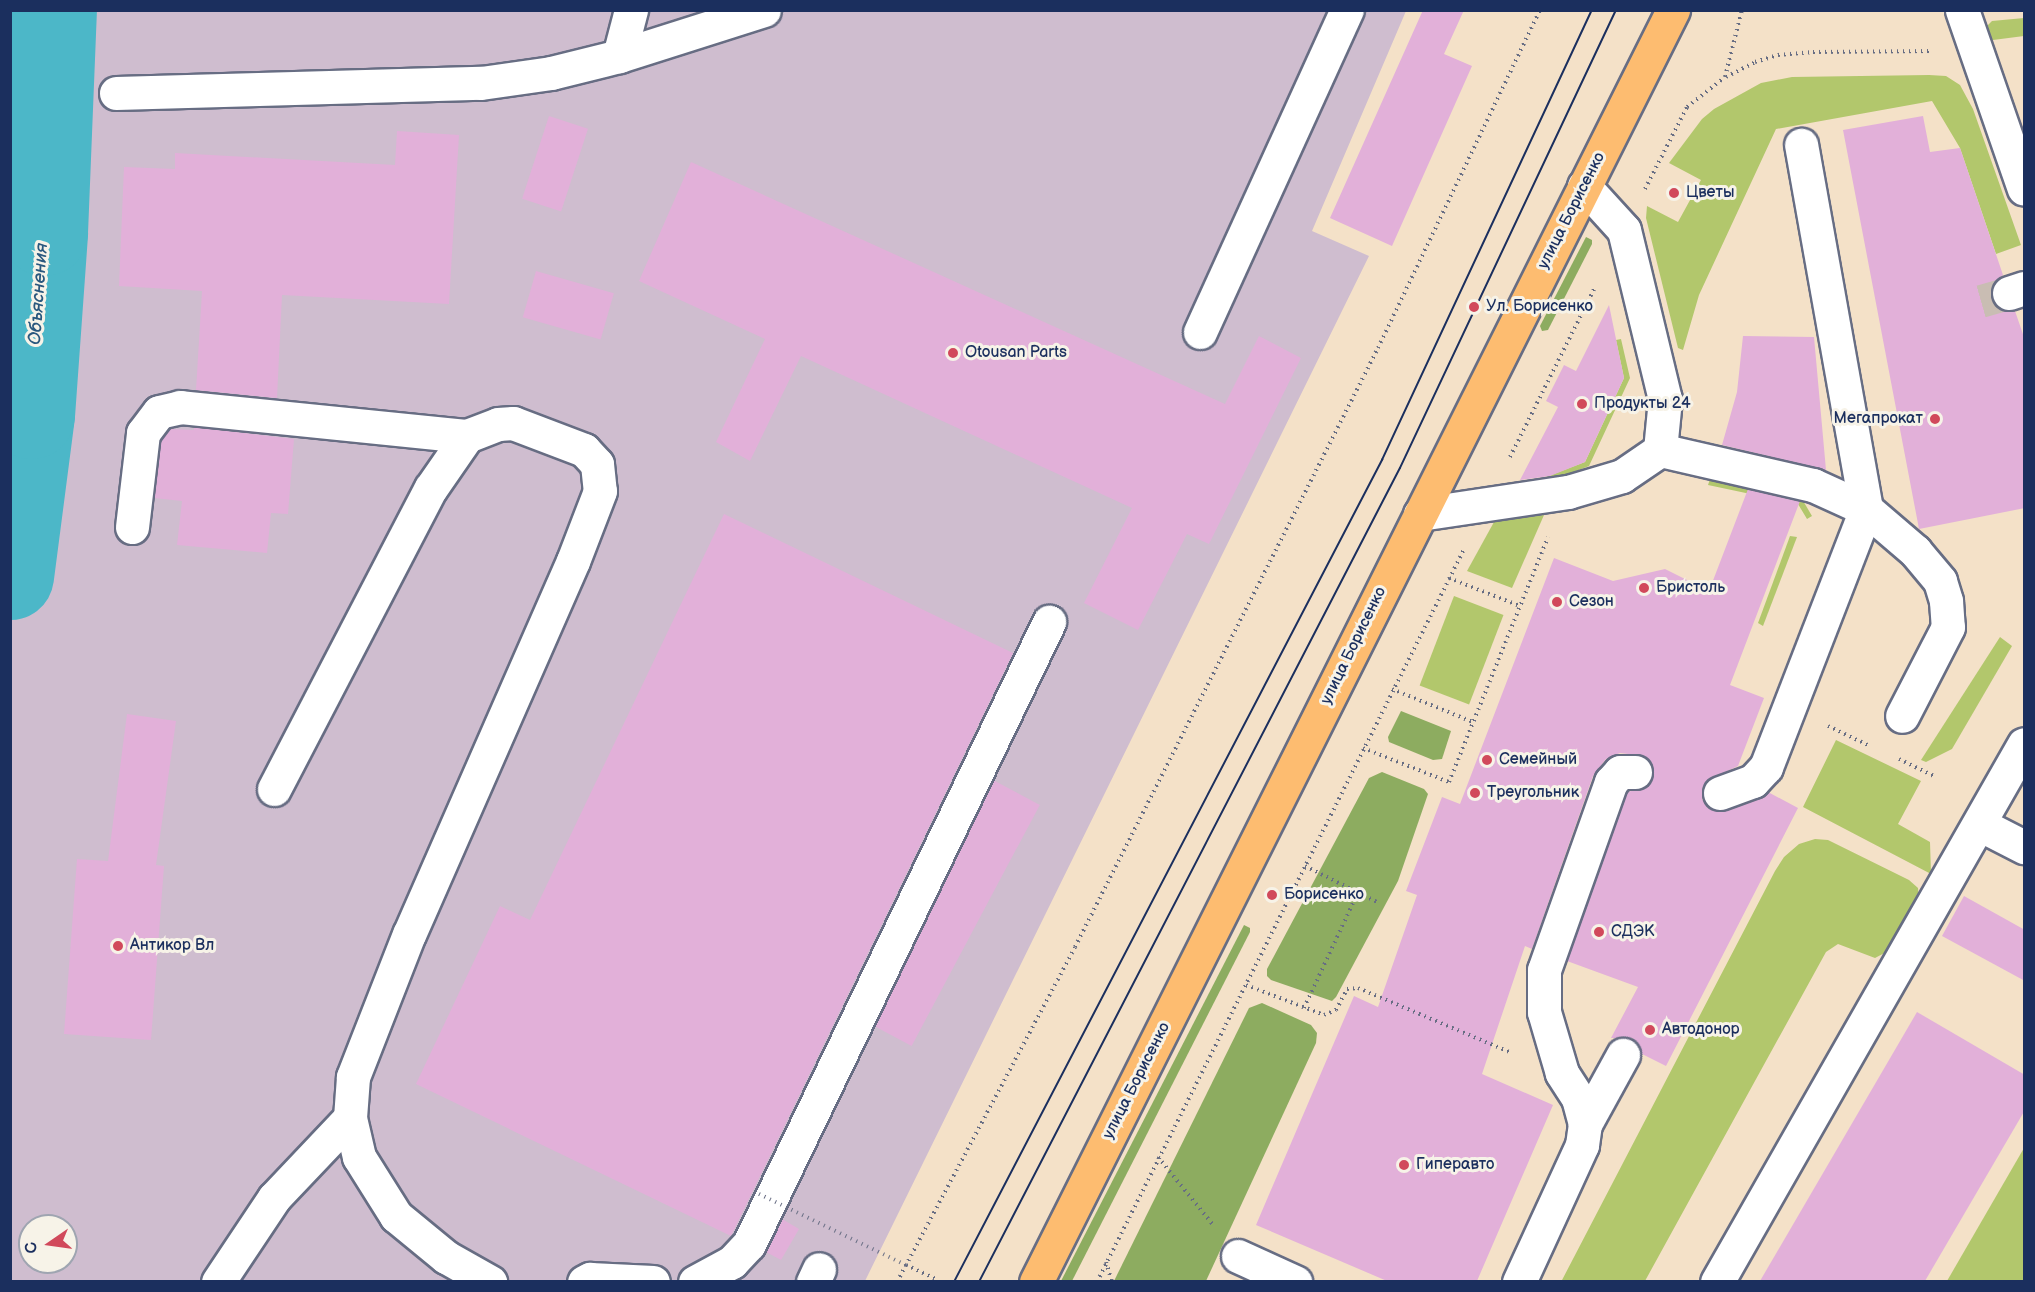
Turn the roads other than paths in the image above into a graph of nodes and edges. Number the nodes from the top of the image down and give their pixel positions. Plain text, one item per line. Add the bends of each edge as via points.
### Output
1 (631, 10) edge
2 (764, 10) edge
3 (1347, 10) edge
4 (1673, 10) edge
5 (1962, 10) edge
6 (619, 56) junction
7 (116, 93) dead end
8 (1802, 146) dead end
9 (1584, 186) junction
10 (2025, 189) edge
11 (1200, 332) dead end
12 (467, 436) junction
13 (1660, 450) junction
14 (1866, 509) junction
15 (1420, 514) junction
16 (132, 527) dead end
17 (1049, 622) dead end
18 (1902, 716) dead end
19 (2025, 744) edge
20 (1635, 772) dead end
21 (274, 789) dead end
22 (1720, 793) dead end
23 (1979, 824) junction
24 (2025, 847) edge
25 (1623, 1055) dead end
26 (350, 1118) junction
27 (1585, 1124) junction
28 (1238, 1256) road end
29 (218, 1281) edge
30 (490, 1281) edge
31 (584, 1281) edge
32 (653, 1281) edge
33 (695, 1281) edge
34 (1036, 1281) edge
35 (1295, 1281) edge
36 (1519, 1281) edge
37 (1717, 1281) edge

1 - 6 lane
2 - 6 lane
3 - 11 lane
4 - 9 main road, улица Борисенко
5 - 10 lane
6 - 7 lane via 551,73 481,83
8 - 14 lane
9 - 13 lane via 1624,230 1665,399
9 - 15 main road, улица Борисенко
12 - 16 lane via 180,407 159,412 143,433
12 - 21 lane via 431,488
12 - 26 lane via 498,424 513,423 584,450 597,464 600,491 409,934 353,1077
13 - 14 lane via 1814,485
13 - 15 lane via 1622,476 1568,492
14 - 18 lane via 1915,551 1940,581 1946,601 1948,627
14 - 22 lane via 1766,767 1753,781
15 - 34 main road, улица Борисенко
17 - 33 lane via 749,1244 732,1262
19 - 23 lane
20 - 27 lane via 1620,772 1611,782 1544,970 1544,1012 1562,1072 1578,1098
23 - 24 lane
23 - 37 lane
25 - 27 lane
26 - 29 lane via 274,1198
26 - 30 lane via 359,1157 396,1216 446,1257
27 - 36 lane via 1582,1145
28 - 35 lane
31 - 32 lane

